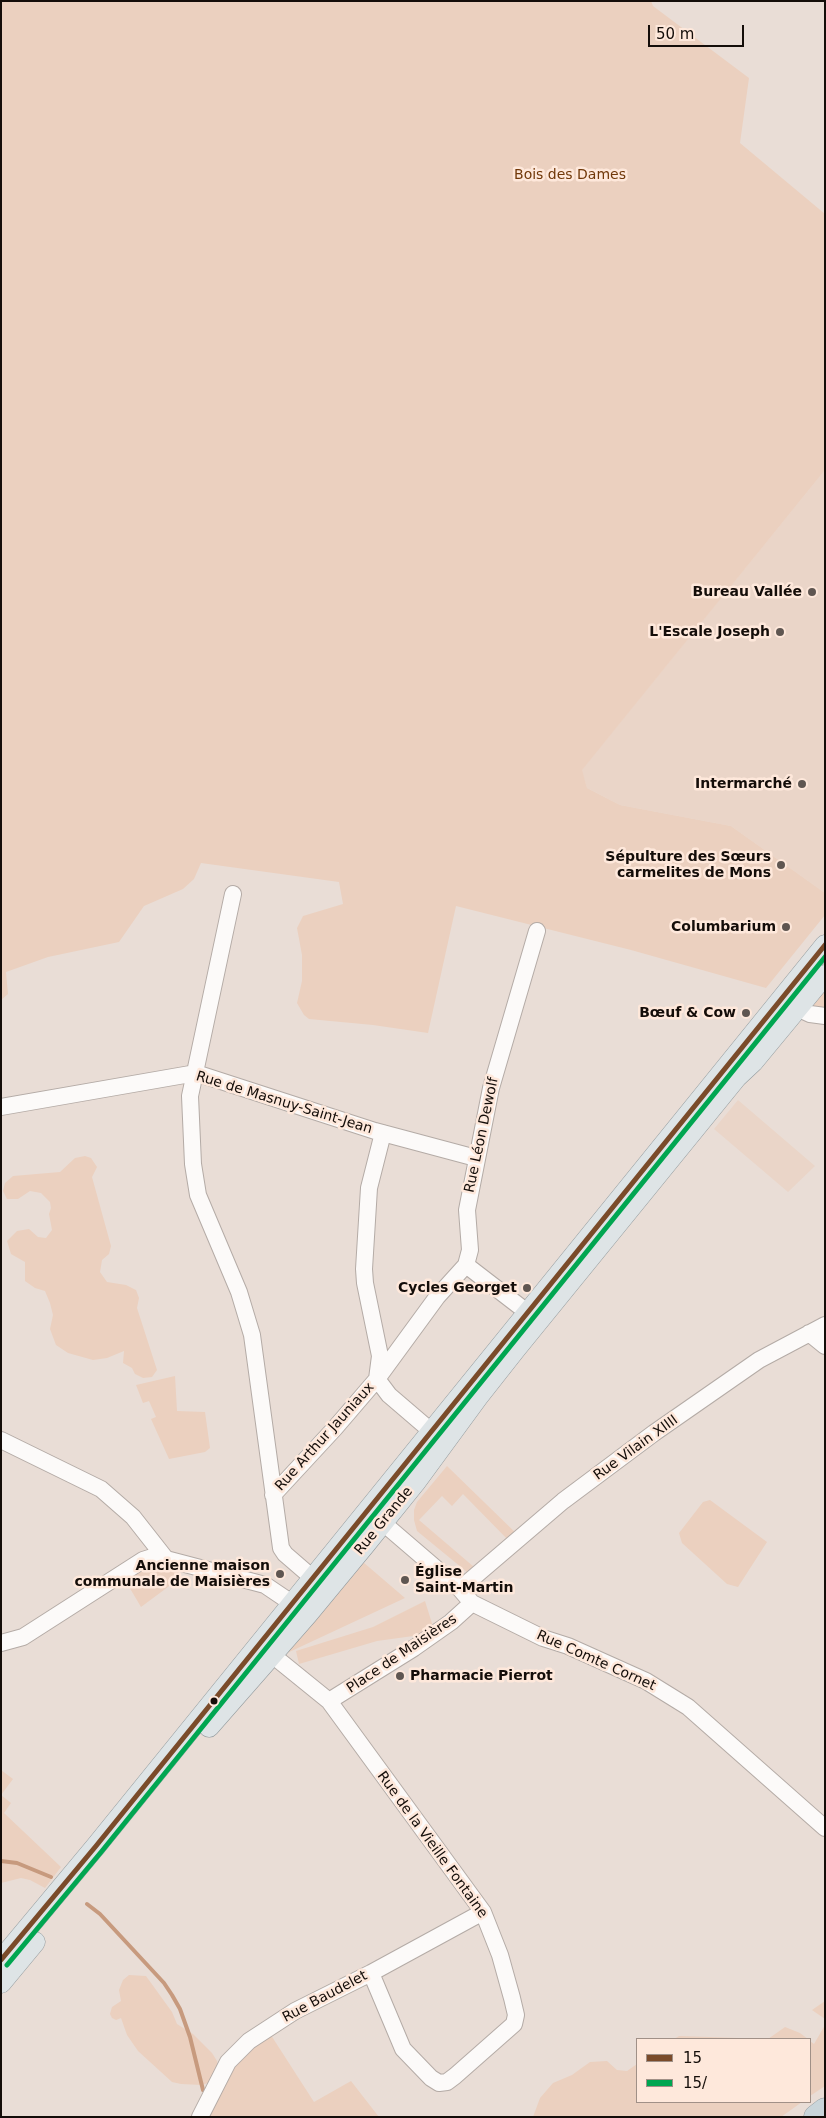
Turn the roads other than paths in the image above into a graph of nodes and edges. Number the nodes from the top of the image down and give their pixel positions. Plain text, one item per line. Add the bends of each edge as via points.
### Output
1 (233, 894) dead end
2 (537, 931) dead end
3 (825, 945) edge
4 (825, 975) edge
5 (794, 983) junction
6 (797, 1008) junction
7 (825, 1016) edge
8 (196, 1073) junction
9 (1, 1107) edge
10 (383, 1133) junction
11 (476, 1158) junction
12 (466, 1265) junction
13 (527, 1312) junction
14 (825, 1325) edge
15 (809, 1333) junction
16 (825, 1346) edge
17 (377, 1379) junction
18 (431, 1431) junction
19 (1, 1440) edge
20 (273, 1495) junction
21 (368, 1509) junction
22 (382, 1523) junction
23 (162, 1554) junction
24 (312, 1577) junction
25 (328, 1590) junction
26 (460, 1590) junction
27 (292, 1602) junction
28 (472, 1604) junction
29 (308, 1614) junction
30 (23, 1637) junction
31 (1, 1643) edge
32 (1, 1652) edge
33 (271, 1654) junction
34 (329, 1701) junction
35 (825, 1828) edge
36 (483, 1912) junction
37 (1, 1960) edge
38 (371, 1973) junction
39 (1, 1983) edge
40 (825, 2110) edge
41 (202, 2113) edge
42 (816, 2117) edge

1 - 8 street
2 - 11 street, Rue Léon Dewolf via 491,1088
3 - 5 main road, Rue Grande
4 - 6 main road, Rue Grande
5 - 6 street
5 - 13 main road, Rue Grande
6 - 7 street
6 - 22 main road, Rue Grande via 515,1350
8 - 9 street, Rue de Masnuy-Saint-Jean
8 - 10 street, Rue de Masnuy-Saint-Jean
8 - 20 street via 190,1096 195,1180 198,1195 237,1285 251,1328
10 - 11 street, Rue de Masnuy-Saint-Jean
10 - 17 street, Rue Arthur Jauniaux via 369,1188 364,1269 380,1356
11 - 12 street, Rue Léon Dewolf via 467,1210 470,1250
12 - 13 street
12 - 17 street, Rue Arthur Jauniaux via 437,1297
13 - 18 main road, Rue Grande
14 - 15 street, Rue Vilain XIIII
15 - 16 street
15 - 26 street, Rue Vilain XIIII via 759,1360 654,1433 563,1501
17 - 18 street, Rue Arthur Jauniaux via 389,1395
17 - 20 street, Rue Arthur Jauniaux
18 - 21 main road, Rue Grande
19 - 23 street via 101,1489 133,1517
20 - 24 street via 281,1548
21 - 22 street, Rue Comte Cornet
21 - 24 main road, Rue Grande
22 - 25 main road, Rue Grande
22 - 26 street, Rue Comte Cornet
23 - 27 street via 173,1562 265,1585
23 - 30 street via 143,1560
24 - 25 street
24 - 27 main road, Rue Grande
25 - 29 main road, Rue Grande
26 - 28 street, Rue Comte Cornet
27 - 29 street
27 - 37 main road, Rue Grande
28 - 34 street, Place de Maisières via 414,1648
28 - 35 street, Rue Comte Cornet via 665,1692 688,1707
29 - 33 main road, Rue Grande
30 - 31 street
30 - 32 street
33 - 34 street, Rue de la Vieille Fontaine
33 - 39 main road, Rue Grande
34 - 36 street, Rue de la Vieille Fontaine
36 - 38 street, Rue Baudelet
36 - 38 street, Rue de la Vieille Fontaine via 500,1955 516,2020 512,2028 447,2082 439,2083 431,2078 403,2049
38 - 41 street, Rue Baudelet via 295,2011 249,2041 233,2056
40 - 42 highway

